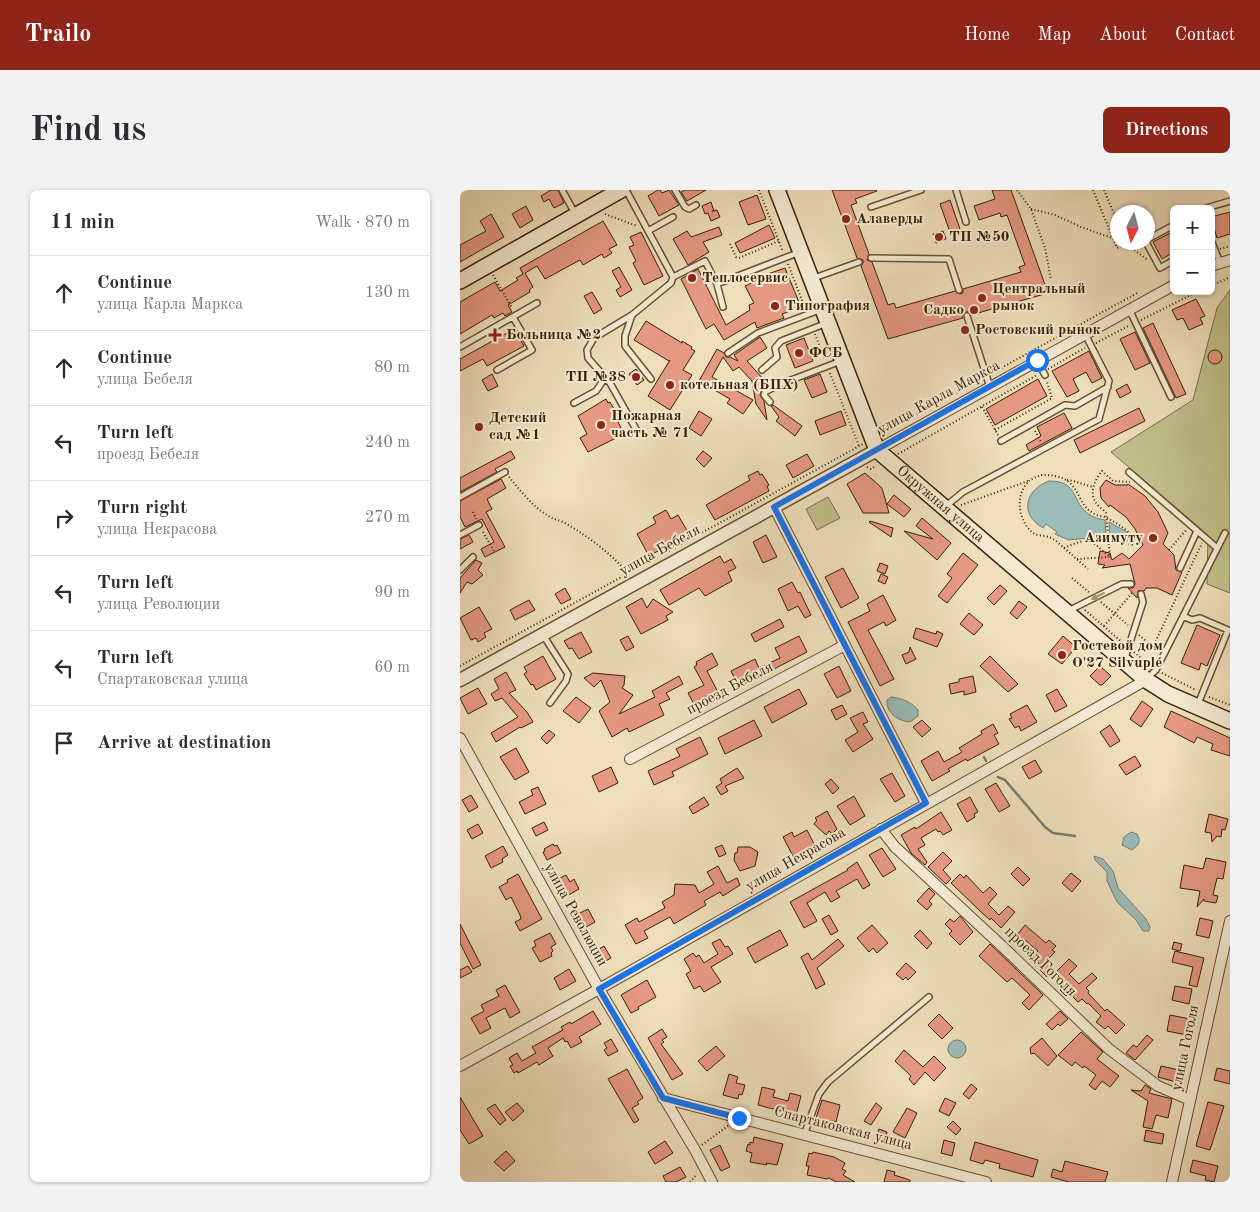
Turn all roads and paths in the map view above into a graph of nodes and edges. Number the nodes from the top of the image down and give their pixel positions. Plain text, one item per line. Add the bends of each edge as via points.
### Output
1 (562, 190) edge
2 (621, 190) edge
3 (626, 190) edge
4 (675, 190) edge
5 (777, 190) edge
6 (921, 190) edge
7 (956, 190) edge
8 (1018, 190) edge
9 (1093, 190) edge
10 (1104, 190) edge
11 (1230, 201) edge
12 (696, 205) dead end
13 (1110, 205) edge
14 (1215, 205) edge
15 (871, 207) dead end
16 (1031, 209) junction
17 (604, 214) dead end
18 (576, 215) junction
19 (673, 217) dead end
20 (966, 222) dead end
21 (1170, 227) edge
22 (648, 231) junction
23 (1110, 231) edge
24 (1155, 236) edge
25 (1110, 237) edge
26 (779, 241) dead end
27 (730, 244) dead end
28 (1151, 250) edge
29 (800, 252) junction
30 (871, 258) dead end
31 (1230, 260) edge
32 (859, 262) dead end
33 (1170, 262) edge
34 (1215, 264) edge
35 (494, 276) dead end
36 (674, 276) junction
37 (1230, 277) edge
38 (811, 279) junction
39 (1051, 280) dead end
40 (460, 281) edge
41 (717, 284) junction
42 (1215, 284) edge
43 (1170, 287) edge
44 (959, 290) dead end
45 (1141, 291) dead end
46 (1191, 295) edge
47 (537, 303) dead end
48 (723, 307) dead end
49 (822, 308) junction
50 (1130, 309) junction
51 (632, 314) junction
52 (515, 316) junction
53 (967, 316) dead end
54 (1136, 322) junction
55 (828, 323) junction
56 (1084, 334) junction
57 (1091, 345) junction
58 (460, 347) edge
59 (728, 353) dead end
60 (842, 360) junction
61 (1037, 360) junction
62 (497, 370) dead end
63 (762, 370) dead end
64 (1044, 374) junction
65 (986, 376) junction
66 (605, 378) junction
67 (651, 379) dead end
68 (990, 387) junction
69 (1108, 387) junction
70 (1171, 396) dead end
71 (770, 402) dead end
72 (574, 403) dead end
73 (982, 407) junction
74 (995, 430) junction
75 (637, 431) dead end
76 (1001, 441) joint
77 (878, 450) junction
78 (871, 468) dead end
79 (506, 472) joint
80 (1128, 472) dead end
81 (1030, 480) junction
82 (1067, 480) junction
83 (1131, 482) dead end
84 (1093, 487) junction
85 (460, 497) edge
86 (960, 506) dead end
87 (774, 507) junction
88 (944, 508) junction
89 (472, 512) dead end
90 (1107, 518) junction
91 (480, 525) junction
92 (1225, 533) dead end
93 (461, 534) edge
94 (1196, 534) junction
95 (1109, 538) junction
96 (1089, 539) junction
97 (1064, 548) junction
98 (1217, 548) junction
99 (1169, 550) dead end
100 (495, 553) dead end
101 (473, 557) dead end
102 (1110, 557) junction
103 (1077, 559) junction
104 (1088, 568) dead end
105 (1180, 568) dead end
106 (460, 570) edge
107 (628, 574) junction
108 (1072, 578) dead end
109 (1131, 584) dead end
110 (1132, 592) dead end
111 (1141, 594) dead end
112 (1095, 597) junction
113 (1066, 612) junction
114 (1114, 614) junction
115 (1183, 616) junction
116 (1104, 626) dead end
117 (1134, 631) junction
118 (542, 634) junction
119 (845, 645) junction
120 (1124, 661) junction
121 (460, 666) edge
122 (460, 680) edge
123 (1146, 680) junction
124 (550, 703) dead end
125 (1197, 707) junction
126 (1230, 721) edge
127 (460, 738) edge
128 (630, 759) dead end
129 (926, 803) junction
130 (881, 829) junction
131 (1230, 922) edge
132 (1227, 951) edge
133 (599, 989) junction
134 (929, 997) dead end
135 (460, 1066) edge
136 (663, 1098) junction
137 (1190, 1100) junction
138 (739, 1118) junction
139 (804, 1134) junction
140 (695, 1150) junction
141 (712, 1182) edge
142 (986, 1182) edge
143 (1172, 1182) edge

1 - 18 lane
2 - 18 main road
3 - 22 lane
4 - 12 lane via 685,207 689,209
5 - 29 main road, Окружная улица
6 - 15 lane
7 - 20 lane
8 - 16 path
9 - 23 path
10 - 13 path
11 - 14 lane
16 - 25 path
16 - 39 path via 1045,248
17 - 22 path
18 - 40 main road
19 - 22 lane
21 - 24 lane
22 - 36 lane
26 - 27 path via 739,258
28 - 33 lane via 1160,268
29 - 38 main road, Окружная улица
29 - 41 lane
30 - 44 lane via 949,259
31 - 34 street
32 - 38 lane
35 - 52 path
36 - 41 lane via 705,261
36 - 51 lane via 671,283
37 - 42 path
38 - 49 main road, Окружная улица
41 - 48 lane
43 - 50 street, улица Карла Маркса
45 - 65 path
46 - 54 path
47 - 52 lane
49 - 55 main road, Окружная улица
49 - 59 lane via 758,333
50 - 54 lane
50 - 56 street, улица Карла Маркса
51 - 66 lane via 594,338 587,350 588,358
51 - 67 lane via 625,346
52 - 58 lane
52 - 62 lane via 532,350
53 - 65 lane
54 - 57 path
54 - 70 lane
55 - 60 main road, Окружная улица
55 - 63 lane via 780,341 775,348 777,357
56 - 57 lane
56 - 61 street, улица Карла Маркса
57 - 64 path
57 - 69 lane via 1109,381
60 - 71 lane via 765,392
60 - 77 main road, Окружная улица
61 - 64 lane
61 - 68 street, улица Карла Маркса
64 - 73 path
64 - 74 path via 1052,398
65 - 68 lane
65 - 77 path
66 - 72 lane via 596,390
66 - 75 lane
68 - 77 street, улица Карла Маркса
69 - 76 lane via 1075,406 1065,405
69 - 88 lane via 1099,419 963,492
73 - 74 path
73 - 77 path
74 - 76 path
77 - 78 path
77 - 87 street, улица Бебеля
77 - 88 main road, Окружная улица
77 - 107 path
79 - 85 lane
79 - 107 path via 525,496 548,516 588,537
80 - 94 lane
81 - 82 path via 1041,475 1055,475
81 - 86 path
81 - 97 path via 1023,489 1021,500 1020,514 1026,526 1035,534 1050,537
82 - 84 path
82 - 90 path via 1092,513
83 - 84 path via 1113,481 1102,471
84 - 90 path via 1092,496
87 - 118 street, улица Бебеля
87 - 119 street
88 - 113 main road, Окружная улица
89 - 91 path
90 - 95 path
90 - 95 path via 1138,541 1133,545
91 - 93 lane
91 - 100 path
92 - 98 lane
94 - 98 lane
94 - 99 path via 1186,530
94 - 105 lane
94 - 117 path via 1202,543 1153,647
95 - 96 path
95 - 102 path
96 - 97 path
96 - 102 path
97 - 103 path
98 - 115 lane
101 - 106 lane
102 - 103 path
103 - 104 path
107 - 121 path
108 - 112 path
109 -> 112 lane via 1122,584
110 - 114 path
111 - 117 lane via 1144,602
112 - 113 lane
112 - 114 path
113 - 120 main road, Окружная улица
114 - 116 path
114 - 117 path
115 - 123 lane via 1156,670
115 - 125 lane via 1192,620 1200,618 1228,630
117 - 120 lane
118 - 122 street, улица Бебеля
118 - 124 lane via 568,674
119 - 128 street, проезд Бебеля
119 - 129 street
120 - 123 main road, Окружная улица
123 - 125 main road, Окружная улица
123 - 129 street, улица Некрасова
125 - 126 main road, Окружная улица
127 - 133 street, улица Революции
129 - 130 street, улица Некрасова
130 - 133 street, улица Некрасова
130 - 137 street, проезд Гоголя via 895,847 1109,1049 1158,1086
131 - 132 street, улица Гоголя
132 - 137 street, улица Гоголя
133 - 135 street, улица Некрасова
133 - 136 street, улица Революции
134 - 139 lane via 828,1082 819,1094
136 - 138 street, Спартаковская улица
136 - 140 street, улица Революции
137 - 143 street, улица Гоголя
138 - 139 street, Спартаковская улица
138 - 140 path
139 - 142 street, Спартаковская улица
140 - 141 street, улица Революции

